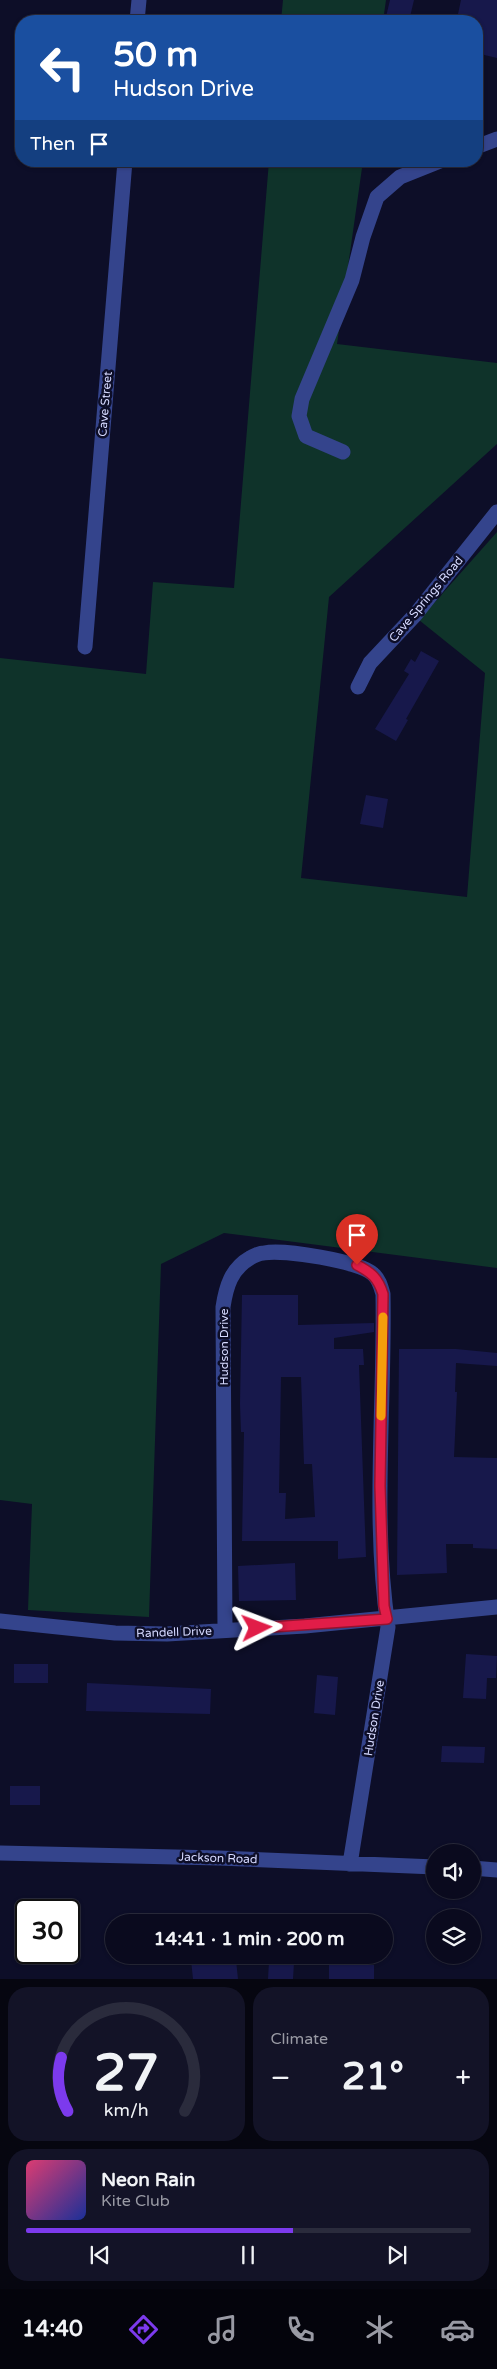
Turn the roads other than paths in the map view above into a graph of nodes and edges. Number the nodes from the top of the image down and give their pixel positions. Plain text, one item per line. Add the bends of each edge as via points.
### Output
1 (138, 0) edge
2 (137, 15) edge
3 (497, 139) edge
4 (483, 144) edge
5 (125, 167) edge
6 (425, 167) edge
7 (343, 452) dead end
8 (497, 512) edge
9 (85, 647) dead end
10 (358, 687) dead end
11 (497, 1606) edge
12 (387, 1619) junction
13 (0, 1621) edge
14 (225, 1630) junction
15 (0, 1853) edge
16 (350, 1864) junction
17 (426, 1867) edge
18 (481, 1869) edge
19 (497, 1870) edge

1 - 2 street
3 - 4 street
5 - 9 street, Cave Street
6 - 7 street via 400,177 377,198 352,280 302,399 300,416 306,436
8 - 10 street, Cave Springs Road via 414,615 370,663
11 - 12 street, Randell Drive
12 - 14 street, Randell Drive
12 - 14 street, Hudson Drive via 380,1486 384,1309 381,1288 373,1274 357,1265 318,1257 264,1252 240,1265 230,1278 223,1307
12 - 16 street, Hudson Drive via 388,1636
13 - 14 street, Randell Drive via 115,1633
15 - 16 street, Jackson Road
16 - 17 street, Jackson Road
18 - 19 street

